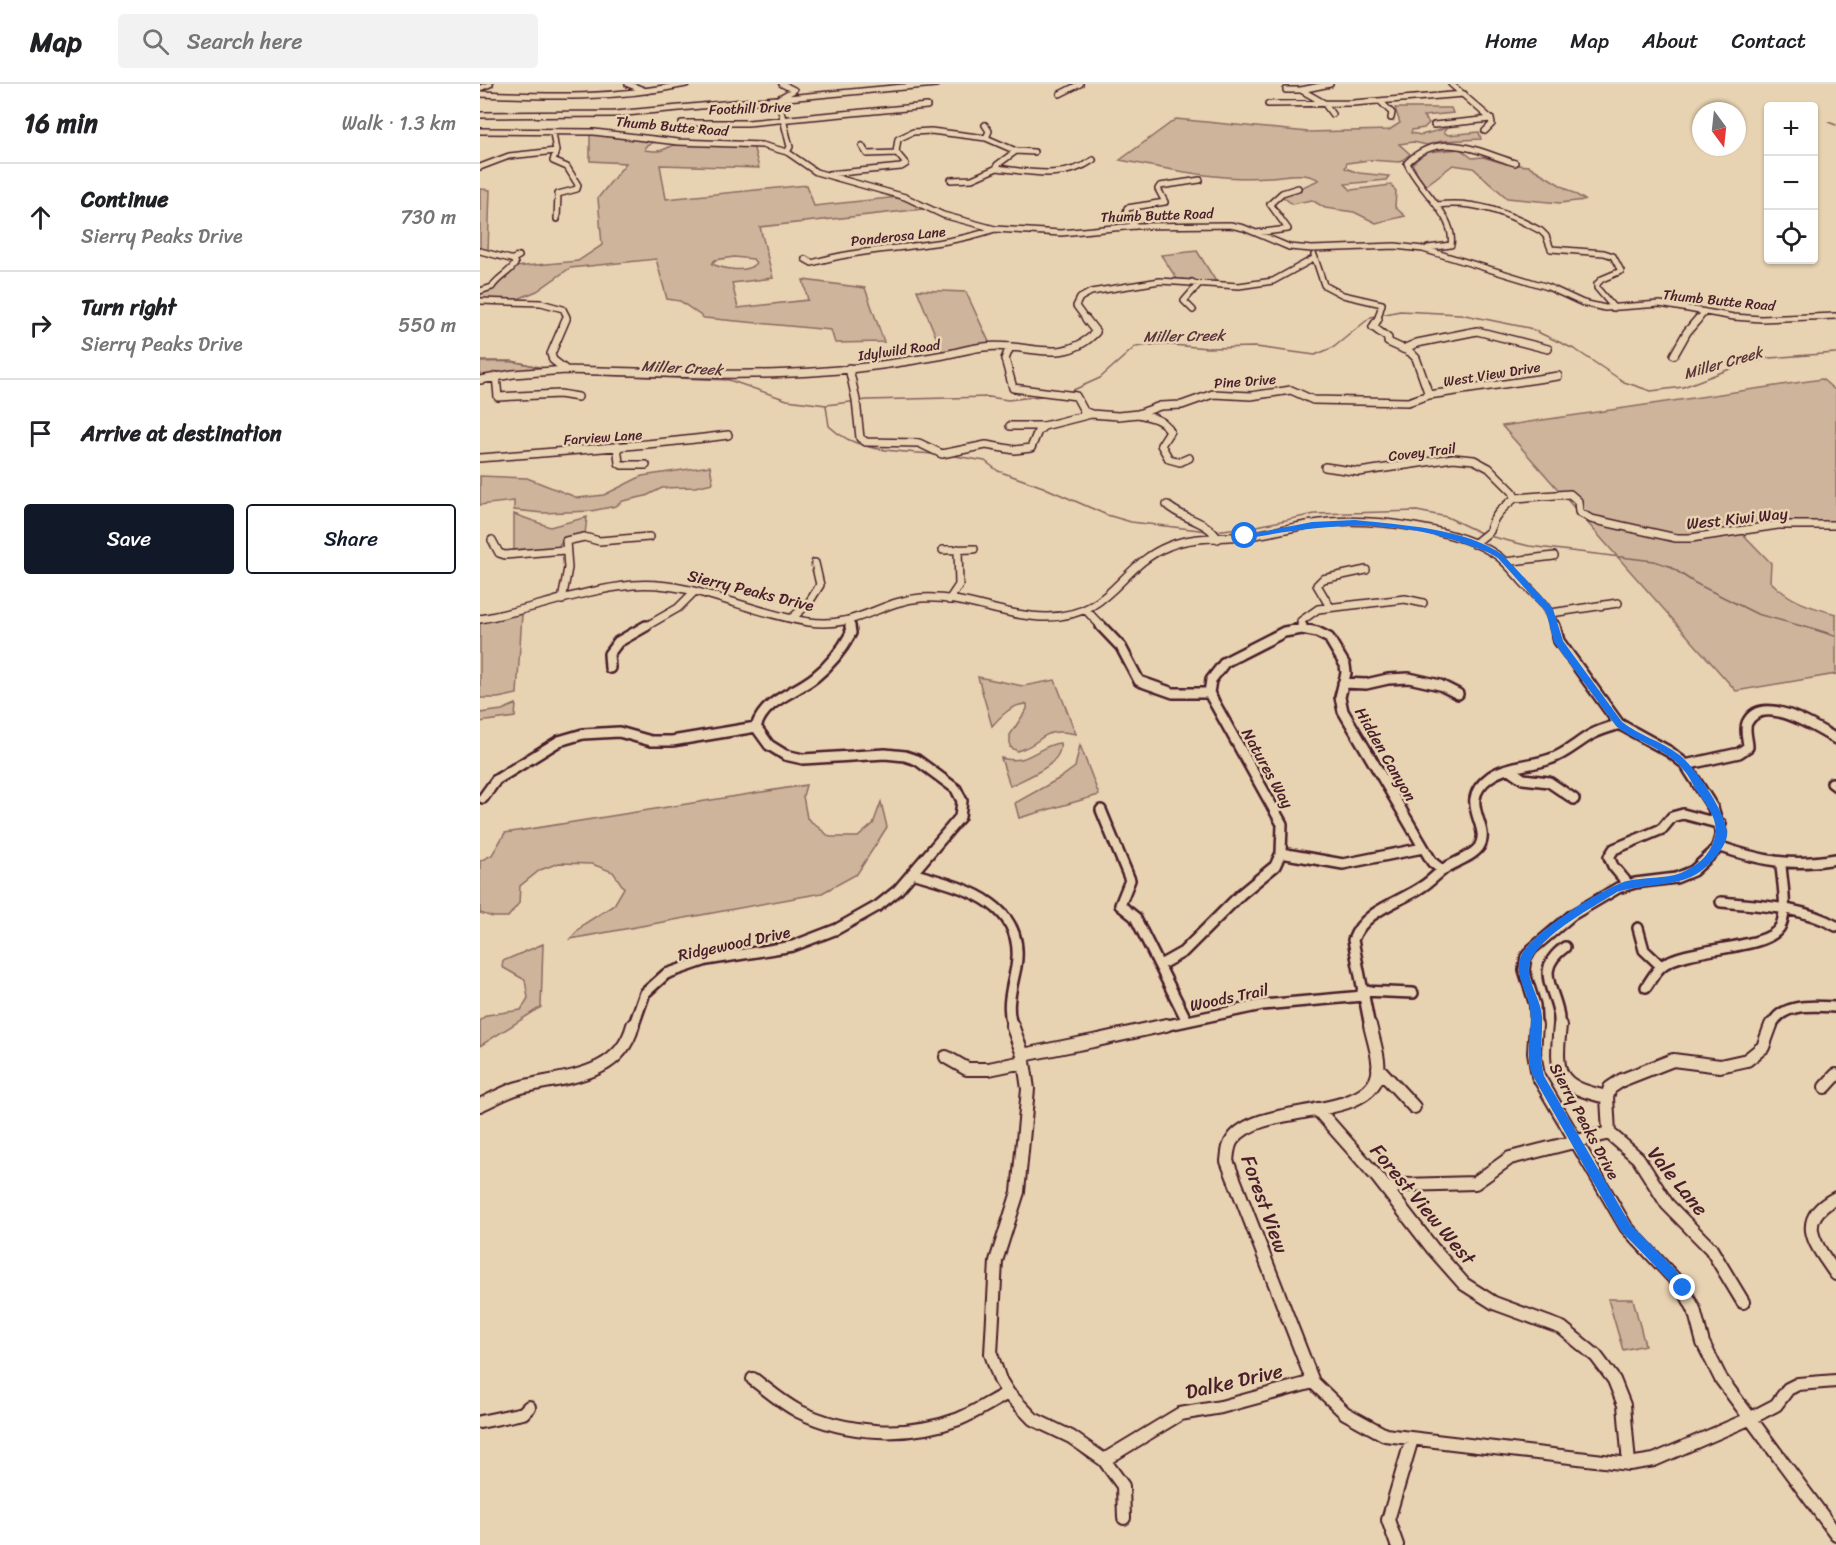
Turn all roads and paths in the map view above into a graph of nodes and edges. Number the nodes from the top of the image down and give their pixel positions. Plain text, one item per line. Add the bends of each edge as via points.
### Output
1 (490, 84) edge
2 (628, 84) edge
3 (686, 84) edge
4 (782, 84) edge
5 (876, 84) edge
6 (936, 84) edge
7 (1080, 84) edge
8 (1330, 84) edge
9 (1451, 84) edge
10 (480, 88) edge
11 (1286, 90) dead end
12 (1301, 90) junction
13 (870, 91) junction
14 (650, 92) junction
15 (480, 94) edge
16 (1060, 94) dead end
17 (1464, 94) junction
18 (778, 99) junction
19 (1381, 102) junction
20 (1324, 103) junction
21 (1268, 104) dead end
22 (927, 106) dead end
23 (1332, 114) dead end
24 (480, 115) edge
25 (1391, 118) dead end
26 (1491, 119) junction
27 (784, 120) junction
28 (682, 123) dead end
29 (984, 125) dead end
30 (1434, 125) dead end
31 (1485, 130) dead end
32 (480, 131) edge
33 (553, 133) junction
34 (986, 138) junction
35 (862, 146) dead end
36 (556, 151) junction
37 (1016, 151) junction
38 (787, 152) junction
39 (1034, 152) dead end
40 (897, 153) junction
41 (1093, 160) dead end
42 (1515, 163) dead end
43 (480, 167) edge
44 (997, 168) junction
45 (824, 175) junction
46 (951, 180) dead end
47 (1200, 180) dead end
48 (1298, 188) dead end
49 (1437, 205) junction
50 (557, 219) dead end
51 (1135, 226) junction
52 (995, 230) junction
53 (1256, 233) junction
54 (1312, 249) junction
55 (1423, 249) junction
56 (480, 252) edge
57 (1315, 258) junction
58 (805, 259) dead end
59 (1190, 281) junction
60 (480, 291) edge
61 (480, 301) edge
62 (1614, 308) junction
63 (1193, 310) dead end
64 (1705, 312) junction
65 (1836, 316) edge
66 (1010, 346) junction
67 (1403, 349) junction
68 (1548, 350) dead end
69 (1674, 356) dead end
70 (849, 368) junction
71 (566, 370) junction
72 (1558, 375) dead end
73 (496, 376) junction
74 (480, 380) edge
75 (1429, 395) junction
76 (578, 397) dead end
77 (1091, 414) junction
78 (1138, 414) junction
79 (1010, 426) dead end
80 (1044, 426) junction
81 (728, 435) dead end
82 (617, 446) junction
83 (480, 458) edge
84 (1189, 458) dead end
85 (646, 465) dead end
86 (1325, 466) dead end
87 (1515, 498) junction
88 (1167, 505) dead end
89 (1836, 525) edge
90 (649, 537) dead end
91 (1218, 539) junction
92 (492, 540) dead end
93 (1474, 544) junction
94 (958, 549) junction
95 (974, 549) dead end
96 (565, 550) junction
97 (943, 550) dead end
98 (1554, 556) dead end
99 (1505, 562) junction
100 (815, 563) dead end
101 (1366, 570) dead end
102 (693, 592) junction
103 (562, 600) junction
104 (949, 600) junction
105 (1423, 603) dead end
106 (1618, 603) dead end
107 (1330, 608) junction
108 (1086, 610) junction
109 (1551, 613) junction
110 (792, 618) junction
111 (480, 619) edge
112 (849, 621) junction
113 (1302, 629) junction
114 (610, 668) dead end
115 (1342, 683) junction
116 (1209, 693) junction
117 (1458, 694) dead end
118 (1619, 724) junction
119 (756, 727) junction
120 (1836, 739) edge
121 (1685, 765) junction
122 (1509, 769) junction
123 (483, 798) dead end
124 (1574, 799) dead end
125 (1101, 810) dead end
126 (1721, 824) junction
127 (1718, 846) junction
128 (1424, 848) junction
129 (1281, 853) junction
130 (1836, 859) edge
131 (1781, 865) junction
132 (1442, 870) junction
133 (912, 873) junction
134 (1628, 884) junction
135 (1721, 902) dead end
136 (1783, 909) junction
137 (1836, 926) edge
138 (1638, 928) dead end
139 (1565, 947) dead end
140 (1160, 965) junction
141 (1661, 966) junction
142 (1646, 987) dead end
143 (1363, 993) junction
144 (1413, 993) dead end
145 (1836, 1007) edge
146 (1187, 1021) junction
147 (946, 1057) dead end
148 (1023, 1059) junction
149 (1378, 1068) junction
150 (1836, 1075) edge
151 (1825, 1087) dead end
152 (1606, 1096) junction
153 (480, 1105) edge
154 (1414, 1107) dead end
155 (1317, 1109) junction
156 (1609, 1133) junction
157 (1575, 1143) junction
158 (1388, 1190) junction
159 (1836, 1198) edge
160 (1836, 1274) edge
161 (1743, 1302) dead end
162 (753, 1379) dead end
163 (1836, 1381) edge
164 (1313, 1383) junction
165 (1008, 1393) junction
166 (529, 1407) dead end
167 (1749, 1419) junction
168 (480, 1422) edge
169 (1412, 1439) junction
170 (1104, 1460) junction
171 (1629, 1464) junction
172 (1124, 1518) dead end
173 (1836, 1534) edge
174 (1397, 1545) edge

1 - 10 street
2 - 14 street
3 - 14 street
4 - 18 street via 794,90
5 - 13 street
6 - 13 street
7 - 16 street
8 - 12 street
9 - 17 street
11 - 12 street
12 - 20 street
13 - 18 street
14 - 15 street via 550,99
17 - 19 street
17 - 26 street
18 - 24 street via 615,114
18 - 27 street
19 - 20 street
19 - 25 street via 1392,113
20 - 21 street
20 - 23 street
22 - 27 street, Foothill Drive
26 - 30 street
26 - 31 street via 1492,124
27 - 28 street, Foothill Drive
27 - 38 street via 790,150
29 - 34 street via 989,132
32 - 33 street, Thumb Butte Road
33 - 36 street
33 - 38 street, Thumb Butte Road via 751,144
34 - 37 street
34 - 40 street via 913,132 898,139
35 - 40 street via 867,154
36 - 43 street via 509,156
36 - 50 street via 553,161 567,166 578,185 577,189 558,194
37 - 39 street
37 - 44 street
38 - 45 street, Thumb Butte Road
40 - 45 street via 905,162 902,167
41 - 44 street via 1077,169 1052,173
42 - 49 street via 1464,146 1421,150 1407,163 1417,183
44 - 46 street via 972,179
45 - 52 street, Thumb Butte Road via 904,197 943,215
47 - 51 street via 1160,186 1165,202 1127,208
48 - 53 street via 1282,193 1270,204 1288,229
49 - 55 street via 1454,239 1451,245
49 - 62 street via 1466,202 1492,208 1541,231 1551,249 1614,256 1621,271 1597,284
51 - 52 street, Thumb Butte Road via 1061,233
51 - 53 street, Thumb Butte Road via 1219,224
52 - 58 street, Ponderosa Lane via 963,240 869,249 812,263
53 - 54 street, Thumb Butte Road via 1273,243
54 - 55 street, Thumb Butte Road
54 - 57 street
55 - 62 street, Thumb Butte Road via 1548,287 1583,303
56 - 60 street via 517,258 509,273
57 - 59 street, Idylwild Road via 1273,281 1239,286
57 - 67 street via 1324,285 1343,295 1382,304 1373,327 1393,346
59 - 63 street via 1198,285 1184,301
59 - 66 street, Idylwild Road via 1120,286 1080,298 1076,306 1096,332 1078,347 1044,352
61 - 71 street via 541,303 563,309 567,317 551,354
62 - 64 street, Thumb Butte Road via 1660,304
64 - 65 street, Thumb Butte Road via 1761,319
64 - 69 street via 1687,332
66 - 70 street, Idylwild Road via 987,346 931,358
66 - 77 street via 1005,358 1013,388 1028,393 1076,396 1084,411
67 - 68 street via 1477,331
67 - 75 street via 1418,360
70 - 71 street, Idylwild Road via 766,374
70 - 80 street via 860,438 866,442 910,442 942,454 986,445 1024,450 1031,448
71 - 73 street, Idylwild Road
72 - 75 street, West View Drive
73 - 74 street, Idylwild Road
73 - 76 street via 498,396
75 - 78 street, Pine Drive via 1408,402 1313,400 1291,390 1243,396 1222,393
77 - 78 street, Pine Drive
77 - 80 street, Pine Drive
78 - 84 street via 1158,419 1167,426 1170,431 1161,445 1169,459 1180,462
79 - 80 street, Pine Drive
81 - 82 street, Farview Lane via 648,446
82 - 83 street, Farview Lane
82 - 85 street via 622,465
86 - 87 street, Covey Trail via 1359,472 1453,459 1474,460 1489,468 1514,492
87 - 89 street, West Kiwi Way via 1570,494 1578,501 1579,512 1591,519 1676,538 1778,525
87 - 93 street via 1498,512 1490,531
88 - 91 street via 1174,513 1208,524
90 - 96 street via 599,541 584,537 566,541
91 - 93 street, Sierry Peaks Drive via 1355,522 1435,531
91 - 108 street, Sierry Peaks Drive via 1178,542 1153,553 1099,603
92 - 96 street via 499,553 505,555
93 - 99 street, Sierry Peaks Drive via 1491,550
94 - 95 street
94 - 97 street
94 - 104 street via 959,585
96 - 103 street via 567,568
98 - 99 street
99 - 109 street, Sierry Peaks Drive
100 - 110 street via 820,585 808,604
101 - 107 street via 1323,579 1317,585
102 - 103 street, Sierry Peaks Drive via 634,585
102 - 110 street, Sierry Peaks Drive
102 - 114 street via 672,612 618,642 609,654
103 - 111 street, Sierry Peaks Drive
104 - 108 street, Sierry Peaks Drive via 1038,616
104 - 112 street, Sierry Peaks Drive via 903,601
105 - 107 street via 1406,599
106 - 109 street
107 - 113 street via 1306,615 1301,621
108 - 116 street via 1121,647 1139,681 1171,693
109 - 118 street, Sierry Peaks Drive via 1559,642
110 - 112 street, Sierry Peaks Drive via 823,623
112 - 119 street via 851,633 845,644 816,676 763,710
113 - 115 street, Hidden Canyon via 1329,638 1345,664
113 - 116 street via 1284,632 1225,662 1211,680
115 - 117 street via 1408,678 1440,685
115 - 128 street, Hidden Canyon via 1343,711
116 - 129 street, Natures Way via 1282,824
118 - 121 street, Sierry Peaks Drive
118 - 122 street via 1592,734 1552,759
119 - 123 street via 672,741 651,741 619,732 583,734 559,741 496,780
119 - 133 street, Ridgewood Drive via 762,739 784,756 814,761 872,753 906,757 922,762 960,791 964,805 960,817
120 - 121 street via 1798,717 1764,712 1748,721 1748,747 1739,753
121 - 126 street, Sierry Peaks Drive
122 - 124 street via 1523,779 1549,782
122 - 132 street via 1490,777 1478,789 1475,815 1482,841 1477,850
125 - 140 street via 1130,880 1120,905 1135,917
126 - 127 street
126 - 134 street via 1683,814 1614,849 1609,857 1612,866
127 - 131 street
127 - 134 street, Sierry Peaks Drive via 1697,869 1681,877
128 - 129 street via 1343,864
128 - 132 street, Hidden Canyon
129 - 140 street via 1275,866 1183,952
130 - 131 street via 1810,865
131 - 136 street
132 - 143 street via 1423,886 1367,918 1358,929 1353,940
133 - 148 street via 969,890 1007,919 1016,938 1017,960 1010,1020
133 - 153 street, Ridgewood Drive via 873,910 811,940 688,965 667,974 638,1001 632,1033 619,1052 602,1066 576,1078 521,1087
134 - 157 street, Sierry Peaks Drive via 1544,935 1532,947 1523,972 1535,1004 1534,1058 1538,1076
135 - 136 street
136 - 137 street via 1825,919
136 - 141 street via 1780,926 1768,939 1677,957
138 - 141 street via 1641,946 1650,960
139 - 152 street via 1547,965 1547,978 1560,1013 1559,1070 1567,1083
140 - 146 street
141 - 142 street
143 - 144 street, Woods Trail
143 - 146 street, Woods Trail via 1282,1002
143 - 149 street
145 - 152 street via 1791,1008 1774,1018 1763,1047 1747,1060 1720,1066 1673,1060 1622,1080
146 - 148 street, Woods Trail
147 - 148 street, Woods Trail via 967,1069 989,1069
148 - 165 street via 1028,1089 1018,1192 996,1261 993,1299 991,1354
149 - 154 street
149 - 155 street, Forest View via 1376,1081 1358,1099
150 - 151 street
152 - 156 street
155 - 158 street, Forest View West
155 - 164 street, Forest View via 1251,1125 1228,1145 1227,1161
156 - 157 street
156 - 161 street, Vale Lane via 1638,1158 1667,1204 1711,1249
157 - 158 street via 1510,1158 1475,1183 1403,1185
157 - 167 street, Sierry Peaks Drive via 1626,1227 1683,1288 1721,1379
158 - 171 street, Forest View West via 1408,1220 1464,1284 1500,1307 1553,1324 1586,1344 1615,1383 1623,1404
159 - 160 street via 1824,1203 1809,1229
162 - 165 street via 779,1400 813,1416 848,1428 883,1431 921,1429 960,1419
163 - 167 street, Forest View via 1798,1384 1788,1389 1776,1405
164 - 169 street, Forest View via 1335,1408 1358,1422 1385,1435
164 - 170 street, Dalke Drive via 1180,1414
165 - 170 street via 1034,1419 1071,1437
166 - 168 street via 523,1413
167 - 171 street, Forest View via 1654,1460
167 - 173 street, Sierry Peaks Drive
169 - 171 street, Forest View
169 - 174 street via 1388,1520
170 - 172 street via 1123,1486

